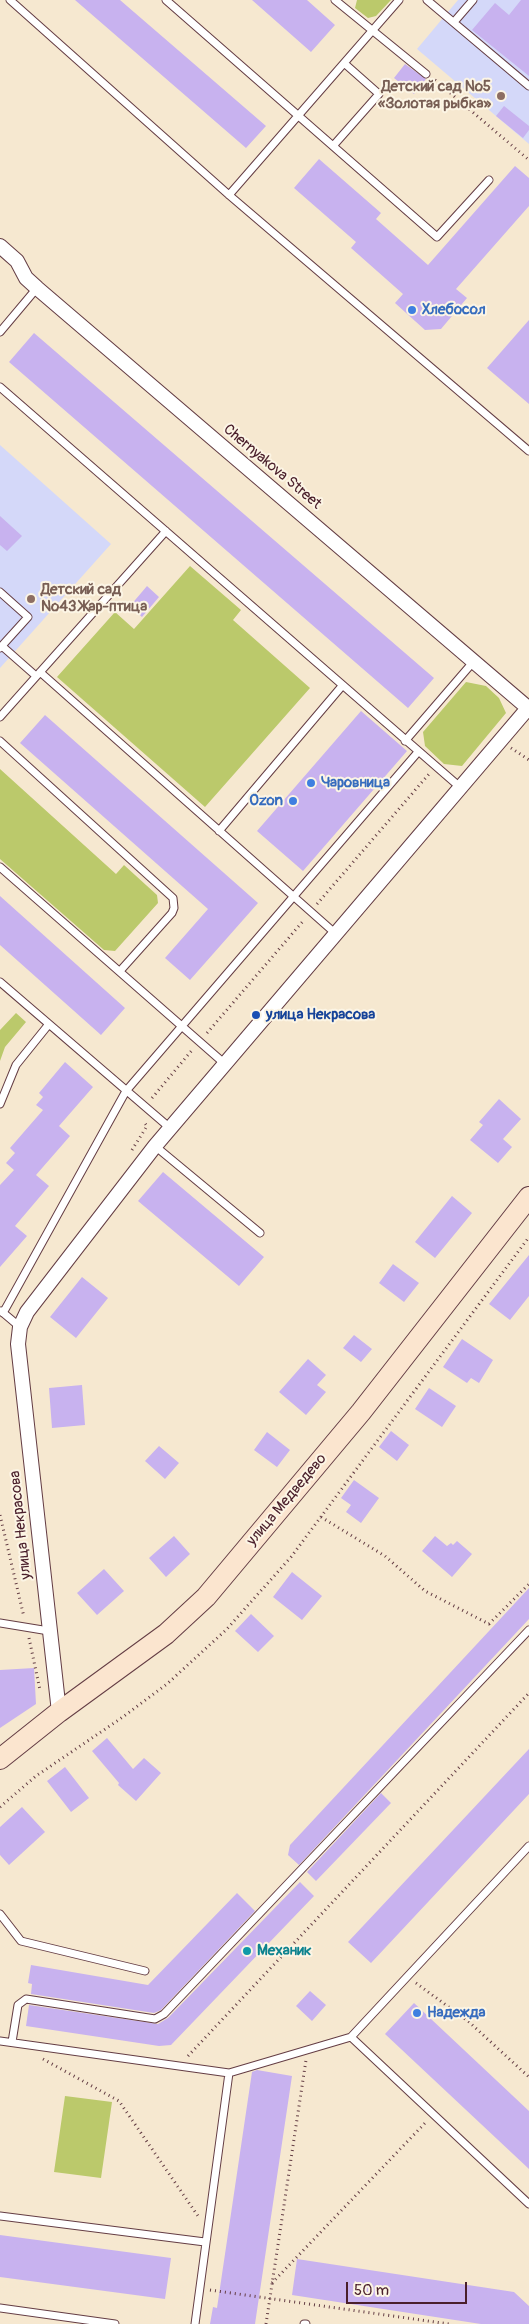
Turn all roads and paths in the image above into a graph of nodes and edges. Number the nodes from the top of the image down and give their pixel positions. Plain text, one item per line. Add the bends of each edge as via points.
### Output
1 (10, 0) edge
2 (166, 0) edge
3 (335, 0) edge
4 (399, 0) edge
5 (427, 0) edge
6 (473, 0) edge
7 (454, 22) junction
8 (372, 31) junction
9 (344, 63) junction
10 (426, 74) joint
11 (529, 86) edge
12 (298, 116) junction
13 (333, 146) junction
14 (529, 160) edge
15 (489, 180) dead end
16 (229, 195) junction
17 (0, 246) edge
18 (37, 288) junction
19 (0, 332) edge
20 (0, 386) edge
21 (529, 451) edge
22 (166, 531) junction
23 (0, 592) edge
24 (1, 647) edge
25 (474, 661) junction
26 (38, 674) junction
27 (342, 686) junction
28 (529, 707) edge
29 (0, 716) edge
30 (0, 741) edge
31 (405, 741) junction
32 (501, 742) junction
33 (418, 752) junction
34 (529, 760) edge
35 (462, 789) junction
36 (219, 830) junction
37 (0, 866) edge
38 (293, 897) junction
39 (336, 934) junction
40 (120, 971) junction
41 (0, 982) edge
42 (49, 1024) junction
43 (182, 1025) junction
44 (225, 1064) junction
45 (126, 1091) junction
46 (0, 1104) edge
47 (170, 1128) junction
48 (156, 1146) junction
49 (529, 1197) edge
50 (260, 1233) dead end
51 (529, 1237) edge
52 (2, 1311) edge
53 (20, 1328) junction
54 (0, 1515) edge
55 (321, 1517) junction
56 (529, 1584) edge
57 (0, 1623) edge
58 (27, 1628) junction
59 (529, 1630) edge
60 (49, 1631) junction
61 (529, 1693) edge
62 (42, 1699) dead end
63 (59, 1712) junction
64 (0, 1759) edge
65 (0, 1807) edge
66 (529, 1846) edge
67 (0, 1914) edge
68 (145, 1970) dead end
69 (408, 1976) junction
70 (351, 2037) junction
71 (0, 2041) edge
72 (12, 2042) junction
73 (307, 2050) junction
74 (36, 2056) dead end
75 (179, 2066) junction
76 (229, 2073) junction
77 (529, 2077) edge
78 (434, 2115) junction
79 (529, 2204) edge
80 (0, 2216) edge
81 (207, 2231) junction
82 (205, 2242) junction
83 (272, 2283) junction
84 (199, 2289) junction
85 (270, 2299) junction
86 (0, 2308) edge
87 (115, 2324) edge
88 (195, 2324) edge
89 (266, 2324) edge
90 (449, 2324) edge

1 - 16 lane
2 - 12 lane
3 - 8 lane
4 - 8 lane
5 - 7 lane
6 - 7 lane
7 - 11 lane
8 - 9 lane
8 - 10 lane
9 - 12 lane
9 - 13 lane via 379,94
10 - 14 path
12 - 13 lane
12 - 16 lane
13 - 15 lane via 437,237
16 - 21 lane
17 - 18 street, Chernyakova Street via 17,261 26,278
18 - 19 lane
18 - 25 street, Chernyakova Street
20 - 22 lane
22 - 26 lane
22 - 27 lane
23 - 24 lane via 28,617
24 - 26 lane
25 - 28 street, Chernyakova Street
25 - 31 lane
26 - 29 lane
26 - 36 lane
27 - 31 lane
27 - 36 lane
28 - 32 street, улица Некрасова
30 - 40 lane via 173,898 172,914
31 - 33 lane
32 - 34 path
32 - 35 street, улица Некрасова
33 - 35 lane
33 - 38 lane
35 - 39 street, улица Некрасова
36 - 38 lane
37 - 40 lane
38 - 39 lane
38 - 43 lane
39 - 44 street, улица Некрасова
40 - 43 lane
41 - 42 lane
42 - 45 lane
42 - 46 lane via 16,1064
43 - 44 lane
43 - 45 lane
44 - 47 street, улица Некрасова
45 - 47 lane
45 - 52 lane
47 - 48 street, улица Некрасова
48 - 50 lane
48 - 53 street, улица Некрасова via 27,1312
49 - 63 street, улица Медведево via 360,1412 206,1597 166,1634
51 - 55 path
52 - 53 lane
53 - 60 street, улица Некрасова via 18,1344
54 - 58 path
55 - 56 path via 385,1556 425,1590 490,1624
55 - 65 path via 291,1557 226,1630 167,1684 36,1776
57 - 58 lane
58 - 60 lane
58 - 62 path
59 - 72 lane via 164,2014 155,2019 26,1999 18,2005
60 - 63 street, улица Некрасова
61 - 75 path
63 - 64 street, улица Медведево
66 - 69 lane
67 - 68 lane via 20,1941
69 - 70 lane
69 - 77 path via 468,2022
70 - 73 lane
70 - 78 lane
71 - 72 lane
72 - 75 lane
73 - 76 lane
73 - 83 path
74 - 81 path via 119,2101
75 - 76 lane
76 - 81 lane
78 - 79 lane
78 - 83 path
80 - 82 lane
81 - 82 lane
82 - 84 lane
83 - 85 path
84 - 85 path
84 - 88 lane
85 - 89 path
85 - 90 path
86 - 87 lane

